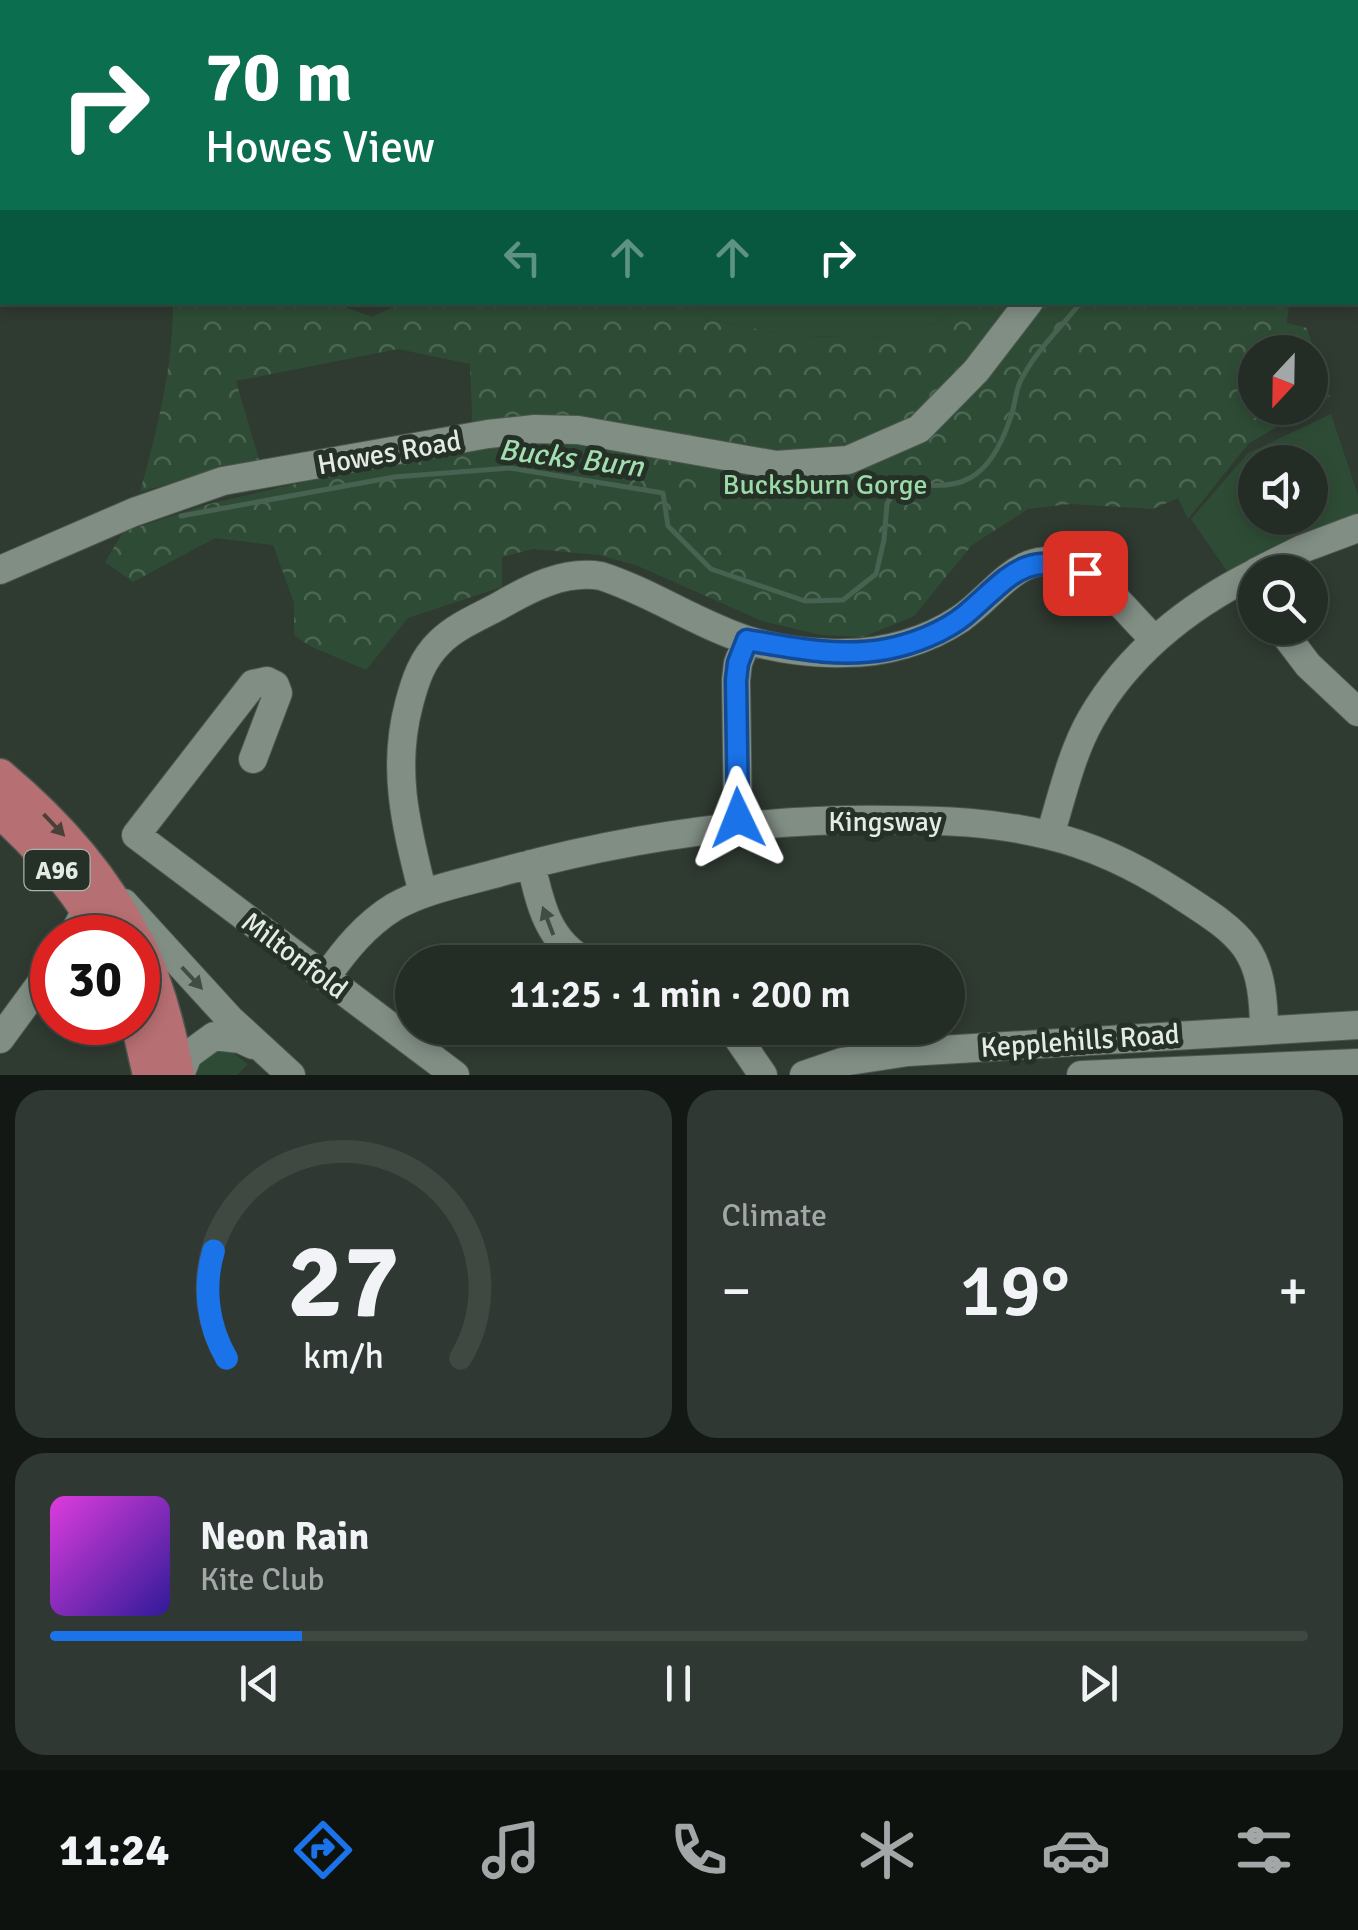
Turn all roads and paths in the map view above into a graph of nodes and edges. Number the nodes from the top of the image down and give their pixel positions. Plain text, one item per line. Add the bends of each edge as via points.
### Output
1 (1027, 305) edge
2 (1358, 528) edge
3 (1291, 555) edge
4 (0, 570) edge
5 (1238, 584) edge
6 (747, 640) junction
7 (1155, 640) junction
8 (1293, 645) edge
9 (1358, 712) edge
10 (253, 759) dead end
11 (0, 774) edge
12 (0, 812) edge
13 (738, 826) junction
14 (1050, 835) junction
15 (531, 864) junction
16 (424, 894) junction
17 (87, 909) edge
18 (562, 945) edge
19 (326, 977) junction
20 (30, 999) edge
21 (160, 1004) edge
22 (1358, 1025) edge
23 (1264, 1028) junction
24 (0, 1040) edge
25 (142, 1045) edge
26 (742, 1045) edge
27 (258, 1048) junction
28 (1358, 1063) edge
29 (149, 1075) edge
30 (179, 1075) edge
31 (291, 1075) edge
32 (454, 1075) edge
33 (763, 1075) edge
34 (804, 1075) edge
35 (1081, 1075) edge

1 - 4 street, Howes Road via 919,429 848,460 776,465 578,430 488,434 223,481
2 - 3 street
5 - 7 street
6 - 7 street via 844,653 888,649 963,617 1001,580 1043,562 1085,573
6 - 13 street via 736,680
6 - 16 street via 589,574 540,585 446,636 416,679 400,752 404,815
7 - 14 street via 1092,717
8 - 9 street
10 - 19 street, Miltonfold via 278,693 267,680 253,684 136,835
11 -> 17 main road, A96 via 30,800
12 - 17 main road, A96
13 - 14 street, Kingsway via 917,820
13 - 15 street, Kingsway
14 - 23 street, Kingsway via 1140,870 1236,934 1256,960
15 - 16 street, Kingsway
18 -> 15 street
16 - 19 street, Kingsway via 368,926
17 -> 27 street
19 - 32 street, Miltonfold
20 - 24 street
21 - 30 main road, A96
22 - 23 street, Kepplehills Road
23 - 34 street, Kepplehills Road via 884,1054
25 - 29 main road
26 - 33 street
27 - 30 street via 214,1036 188,1055
27 - 31 street
28 - 35 street, Kepplehills Road

